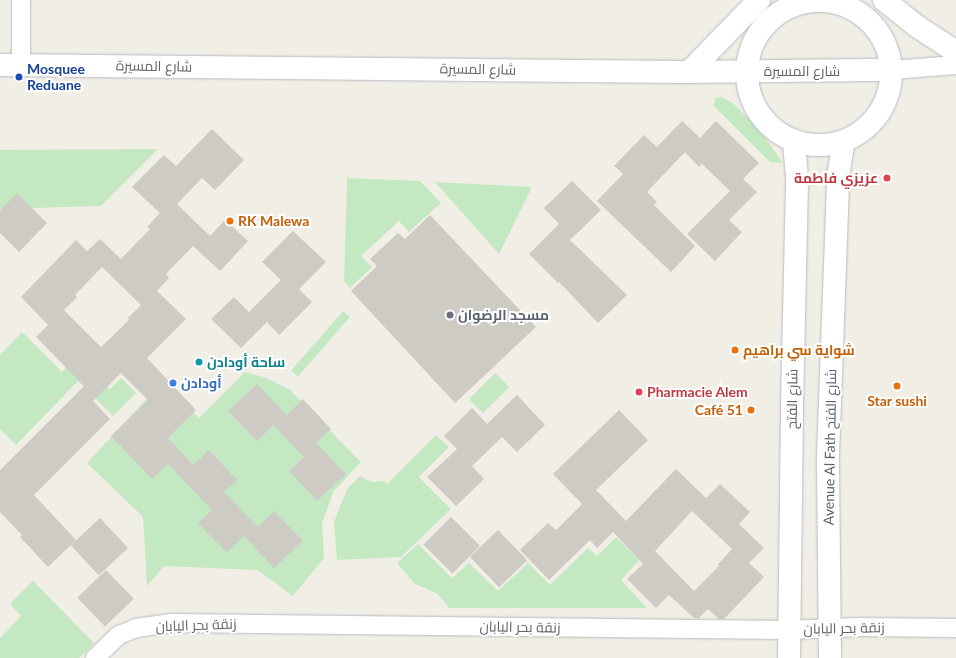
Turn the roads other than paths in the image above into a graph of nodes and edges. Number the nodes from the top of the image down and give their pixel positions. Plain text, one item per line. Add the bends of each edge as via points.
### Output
1 (21, 0) edge
2 (884, 0) edge
3 (757, 1) edge
4 (807, 1) edge
5 (837, 1) edge
6 (956, 52) edge
7 (956, 64) edge
8 (0, 65) edge
9 (21, 65) junction
10 (892, 70) junction
11 (747, 71) junction
12 (690, 72) junction
13 (794, 140) junction
14 (844, 141) junction
15 (831, 628) junction
16 (956, 628) edge
17 (788, 630) junction
18 (95, 658) edge
19 (789, 658) edge
20 (830, 658) edge

1 - 9 street
2 - 6 street
3 - 12 street
4 - 5 street
4 - 11 street via 781,11 760,31 748,57
5 - 10 street via 865,16 876,27 890,55
7 - 10 street, شارع المسيرة
8 - 9 street, شارع المسيرة
9 - 12 street, شارع المسيرة
10 - 11 street, شارع المسيرة
10 - 14 street via 888,96 875,119 866,128
11 - 12 street, شارع المسيرة
11 - 13 street via 750,93 760,113 769,125
13 - 14 street via 818,145
13 - 17 street, شارع الفتح via 796,192
14 - 15 street, Avenue Al Fath شارع الفتح via 838,177 828,456
15 - 16 street, زنقة بحر اليابان
15 - 17 street, زنقة بحر اليابان
15 - 20 street, Avenue Al Fath شارع الفتح
17 - 18 street, زنقة بحر اليابان via 172,623 136,628 119,635
17 - 19 street, شارع الفتح

